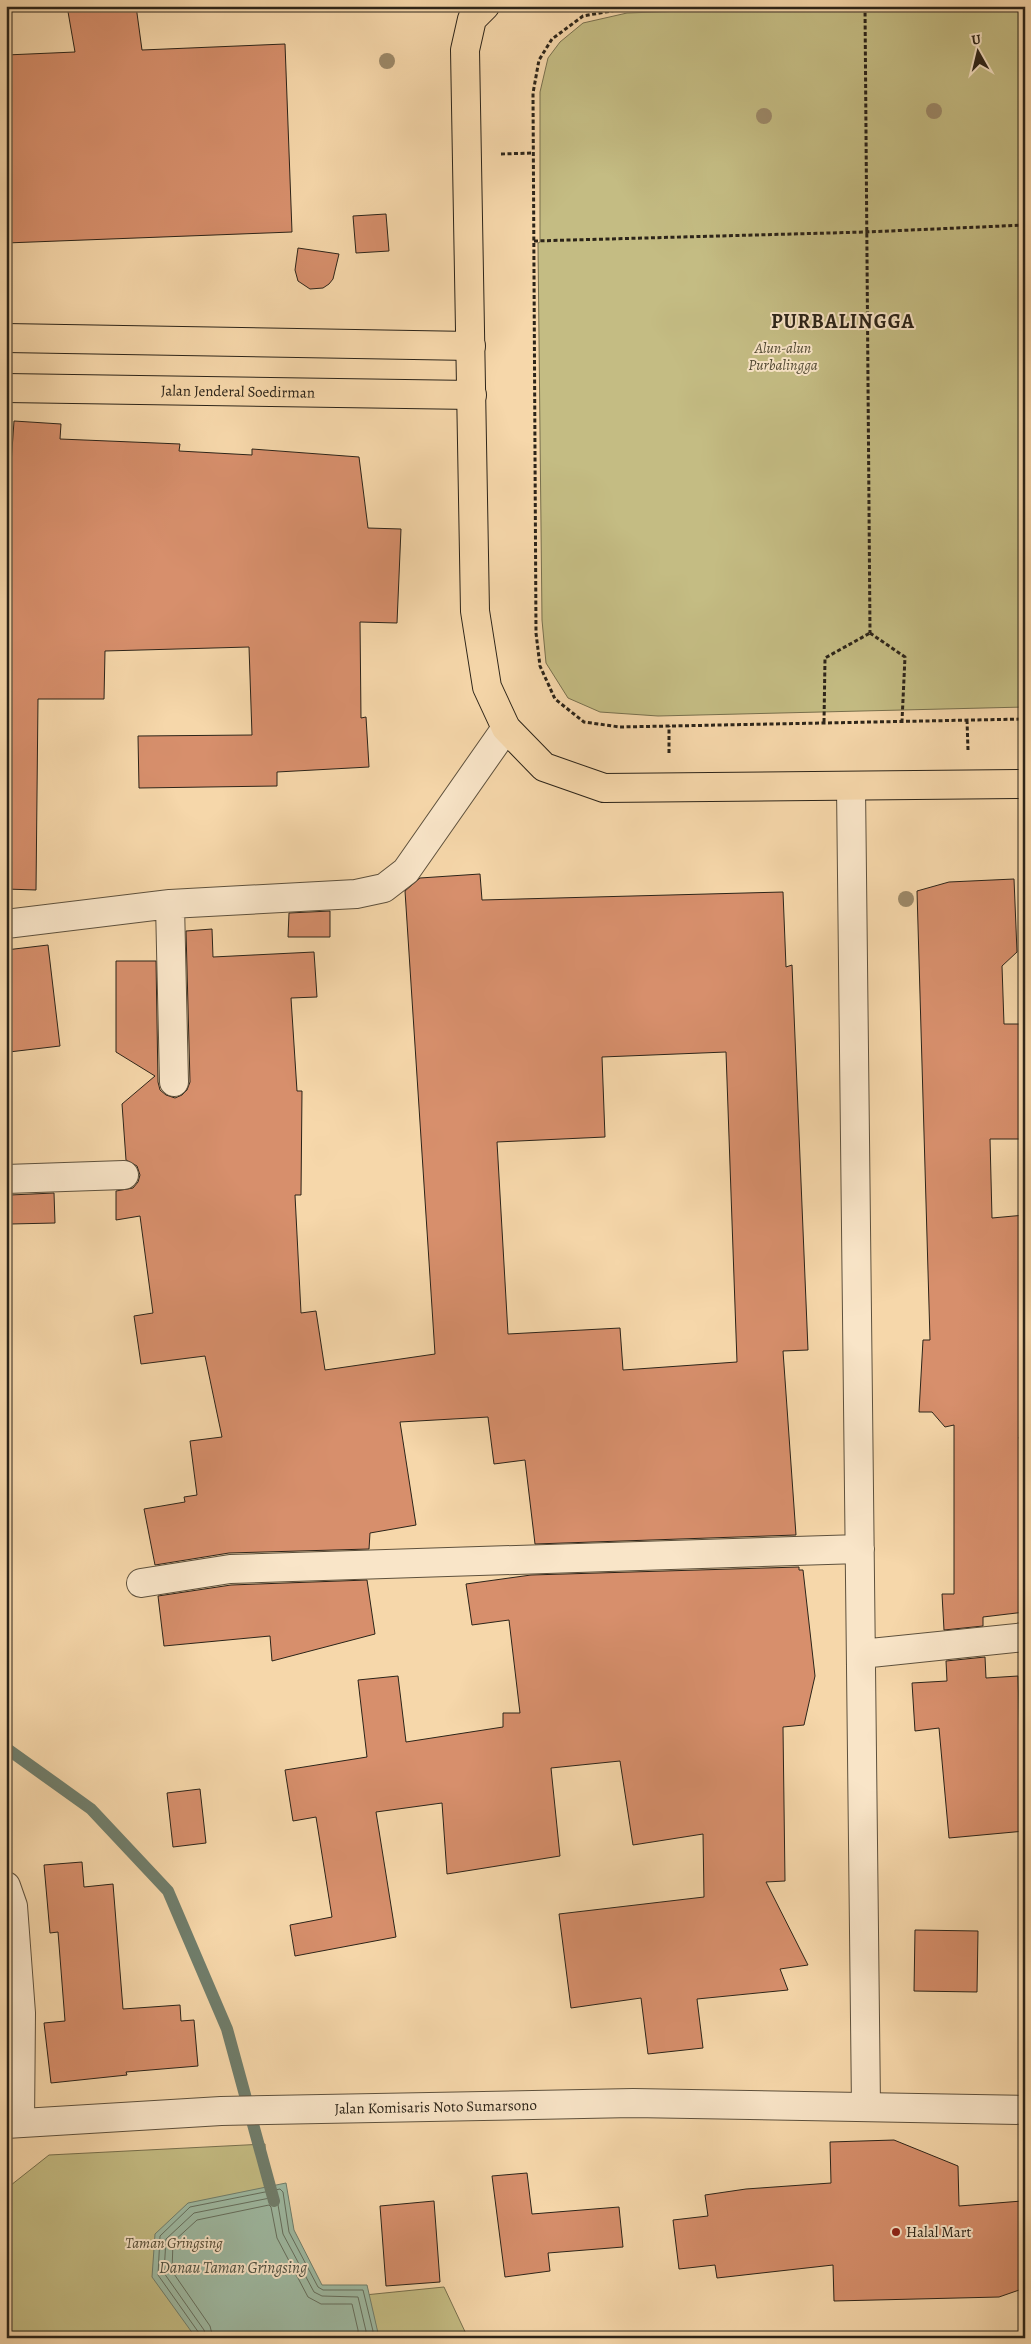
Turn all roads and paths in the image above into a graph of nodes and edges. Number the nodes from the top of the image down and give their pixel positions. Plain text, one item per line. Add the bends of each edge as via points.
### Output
1 (667, 6) edge
2 (864, 6) edge
3 (475, 10) edge
4 (1025, 224) edge
5 (866, 232) junction
6 (534, 241) junction
7 (6, 338) edge
8 (471, 346) junction
9 (6, 388) edge
10 (472, 395) junction
11 (870, 633) junction
12 (1025, 719) edge
13 (902, 721) junction
14 (824, 722) junction
15 (506, 728) junction
16 (1025, 784) edge
17 (851, 787) junction
18 (170, 904) junction
19 (6, 924) edge
20 (174, 1082) dead end
21 (124, 1175) dead end
22 (6, 1179) edge
23 (860, 1549) junction
24 (141, 1583) dead end
25 (1025, 1637) edge
26 (861, 1654) junction
27 (6, 1886) edge
28 (866, 2107) junction
29 (1025, 2110) edge
30 (13, 2124) edge

1 - 6 path via 628,8 583,16 552,39 539,60 534,93
2 - 5 path
3 - 8 main road via 465,50
4 - 5 path
5 - 6 path
5 - 11 path
6 - 14 path via 536,633 540,666 555,699 584,722 620,727
7 - 8 main road
8 - 10 main road
9 - 10 main road, Jalan Jenderal Soedirman
10 - 15 main road via 476,611 487,687
11 - 13 path via 905,657
11 - 14 path via 825,658
12 - 13 path
13 - 14 path
15 - 17 main road via 544,767 604,788
15 - 18 street via 406,871 384,888 356,894
16 - 17 main road
17 - 23 street
18 - 19 street
18 - 20 street
21 - 22 street
23 - 24 street via 230,1569
23 - 26 street
25 - 26 street
26 - 28 street
27 - 30 street via 13,1906 21,2013
28 - 29 street, Jalan Komisaris Noto Sumarsono
28 - 30 street, Jalan Komisaris Noto Sumarsono via 633,2103 221,2111

